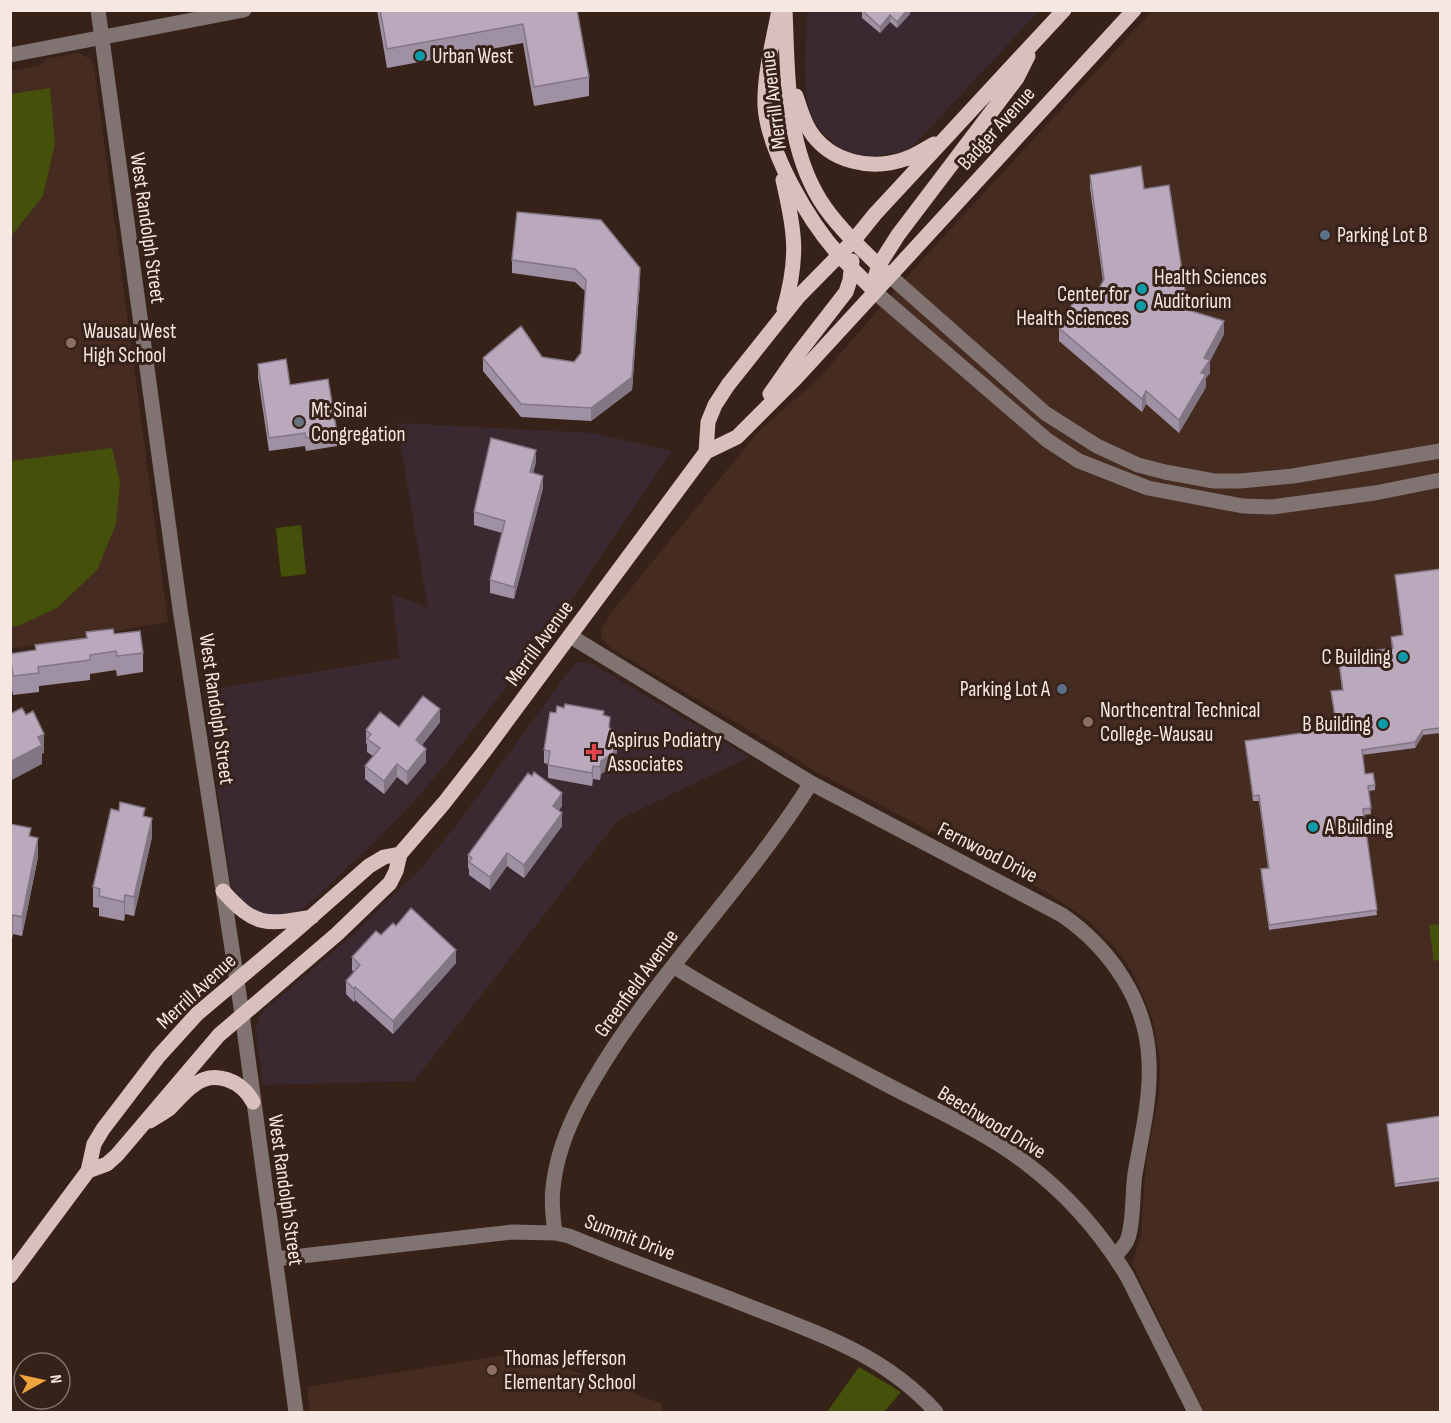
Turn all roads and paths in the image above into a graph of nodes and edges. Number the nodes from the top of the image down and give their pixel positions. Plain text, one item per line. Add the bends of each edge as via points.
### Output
1 (98, 10) edge
2 (244, 10) edge
3 (779, 10) edge
4 (785, 10) edge
5 (1064, 10) edge
6 (1134, 10) edge
7 (101, 38) junction
8 (1037, 40) junction
9 (10, 55) edge
10 (788, 62) junction
11 (947, 137) junction
12 (776, 150) junction
13 (854, 240) junction
14 (839, 255) junction
15 (852, 268) junction
16 (884, 271) junction
17 (875, 292) junction
18 (782, 316) junction
19 (744, 431) junction
20 (1440, 450) edge
21 (706, 452) junction
22 (1440, 480) edge
23 (570, 636) junction
24 (811, 783) junction
25 (400, 854) junction
26 (223, 891) junction
27 (312, 917) junction
28 (672, 966) junction
29 (236, 980) junction
30 (242, 1014) junction
31 (253, 1102) junction
32 (140, 1127) junction
33 (88, 1171) junction
34 (555, 1233) junction
35 (1115, 1256) junction
36 (275, 1259) junction
37 (10, 1276) edge
38 (296, 1413) edge
39 (936, 1413) edge
40 (1195, 1413) edge

1 - 7 street, West Randolph Street
2 - 7 street
3 - 12 main road, Merrill Avenue via 766,83 766,114
4 - 10 main road, Merrill Avenue
5 - 8 main road, Badger Avenue
6 - 16 main road, Badger Avenue
7 - 9 street
7 - 26 street, West Randolph Street
8 - 11 main road, Badger Avenue
8 - 16 main road via 1017,78 902,230
10 - 11 main road via 811,132 824,147 843,159 868,164 899,161
10 - 13 main road, Merrill Avenue via 794,130 801,159 820,199
11 - 13 main road, Badger Avenue
12 - 14 main road, Merrill Avenue via 798,197
12 - 18 main road via 795,239 792,276
13 - 14 main road
13 - 15 main road
13 - 16 main road, Merrill Avenue
14 - 15 main road, Merrill Avenue
14 - 18 main road
15 - 17 main road, Merrill Avenue
15 - 19 main road via 846,292
16 - 17 main road, Merrill Avenue
16 - 20 street via 1045,413 1096,446 1138,465 1214,481 1240,481
17 - 19 main road, Merrill Avenue
17 - 22 street via 1047,440 1079,460 1148,488 1243,506 1272,507
18 - 21 main road via 715,405 706,428
19 - 21 main road, Merrill Avenue
21 - 23 main road, Merrill Avenue
23 - 24 street, Fernwood Drive
23 - 25 main road, Merrill Avenue via 466,775
24 - 28 street, Greenfield Avenue via 765,850
24 - 35 street, Fernwood Drive via 1062,915 1089,935 1121,973 1141,1016 1149,1062 1130,1230
25 - 27 main road, Merrill Avenue via 373,863
25 - 30 main road, Merrill Avenue via 393,879 380,895
26 - 27 main road via 258,920 278,922
26 - 29 street, West Randolph Street
27 - 29 main road, Merrill Avenue
28 - 34 street, Greenfield Avenue via 628,1025 571,1122 553,1188
28 - 35 street, Beechwood Drive via 1027,1163 1068,1199
29 - 30 street, West Randolph Street
29 - 33 main road, Merrill Avenue via 197,1014 158,1057 94,1144
30 - 31 street, West Randolph Street
30 - 32 main road, Merrill Avenue via 219,1035
31 - 32 main road via 240,1084 220,1078 202,1080 169,1109
31 - 36 street, West Randolph Street
32 - 33 main road, Merrill Avenue via 110,1161
33 - 37 main road, Merrill Avenue
34 - 36 street, Summit Drive via 512,1232
34 - 39 street, Summit Drive via 863,1353 908,1385
35 - 40 street, Beechwood Drive
36 - 38 street, West Randolph Street

